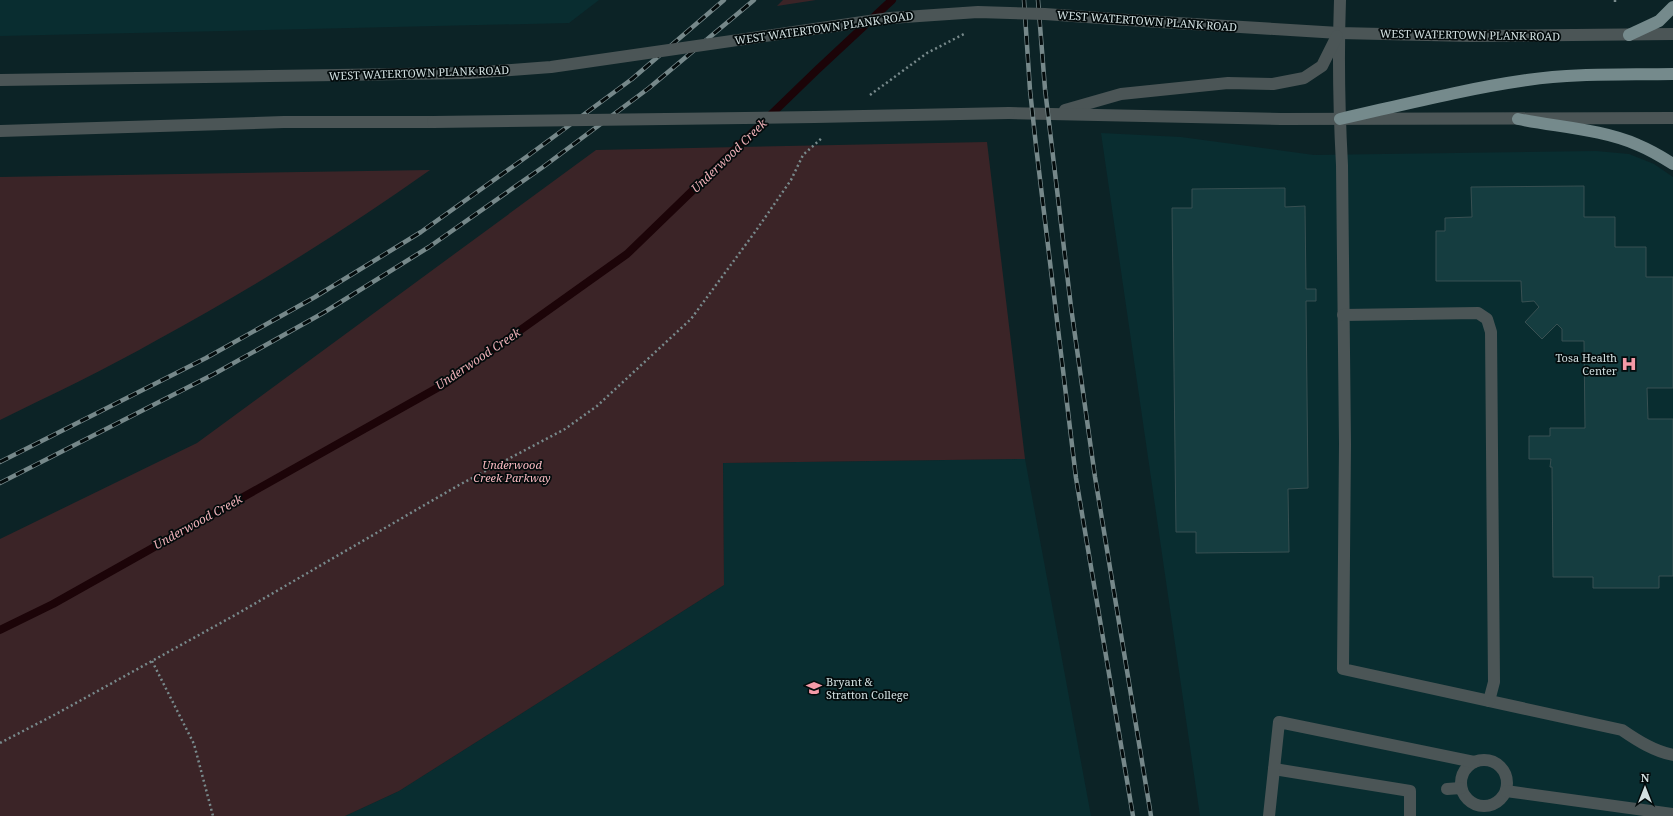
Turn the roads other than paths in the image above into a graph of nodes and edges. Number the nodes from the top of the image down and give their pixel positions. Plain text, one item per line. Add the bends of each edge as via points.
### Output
1 (1340, 0) edge
2 (1673, 7) edge
3 (1339, 33) junction
4 (1673, 34) edge
5 (1629, 35) junction
6 (1673, 74) edge
7 (0, 80) edge
8 (1052, 114) junction
9 (1673, 118) edge
10 (1340, 119) junction
11 (1518, 119) junction
12 (0, 131) edge
13 (1673, 164) edge
14 (1343, 314) junction
15 (1489, 701) junction
16 (1673, 755) edge
17 (1474, 762) junction
18 (1274, 769) junction
19 (1461, 788) junction
20 (1447, 789) dead end
21 (1506, 791) junction
22 (1673, 814) edge
23 (1269, 816) edge
24 (1410, 816) edge

1 - 3 street
2 - 5 main road via 1659,21
3 - 5 street, WEST WATERTOWN PLANK ROAD via 1470,36
3 - 7 street, WEST WATERTOWN PLANK ROAD, bridge via 978,12 890,18 551,67 469,73
3 - 8 street via 1322,66 1304,78 1274,84 1228,83 1121,94
3 - 10 street
4 - 5 street, WEST WATERTOWN PLANK ROAD
6 - 10 main road via 1583,75 1528,80 1463,91
8 - 10 street
8 - 12 street, bridge via 284,122
9 - 11 street
10 - 11 street
10 - 14 street
11 - 13 main road via 1620,139 1637,144
14 - 15 street via 1343,669
14 - 15 street via 1478,313 1487,319 1491,332 1494,682
15 - 16 street via 1622,730 1640,742
17 - 18 street via 1279,722
17 - 19 street via 1463,773 1460,780
17 - 21 street via 1489,760 1496,763 1506,775
18 - 23 street
18 - 24 street via 1410,791
19 - 20 street
19 - 21 street via 1468,801 1482,807 1497,803
21 - 22 street

